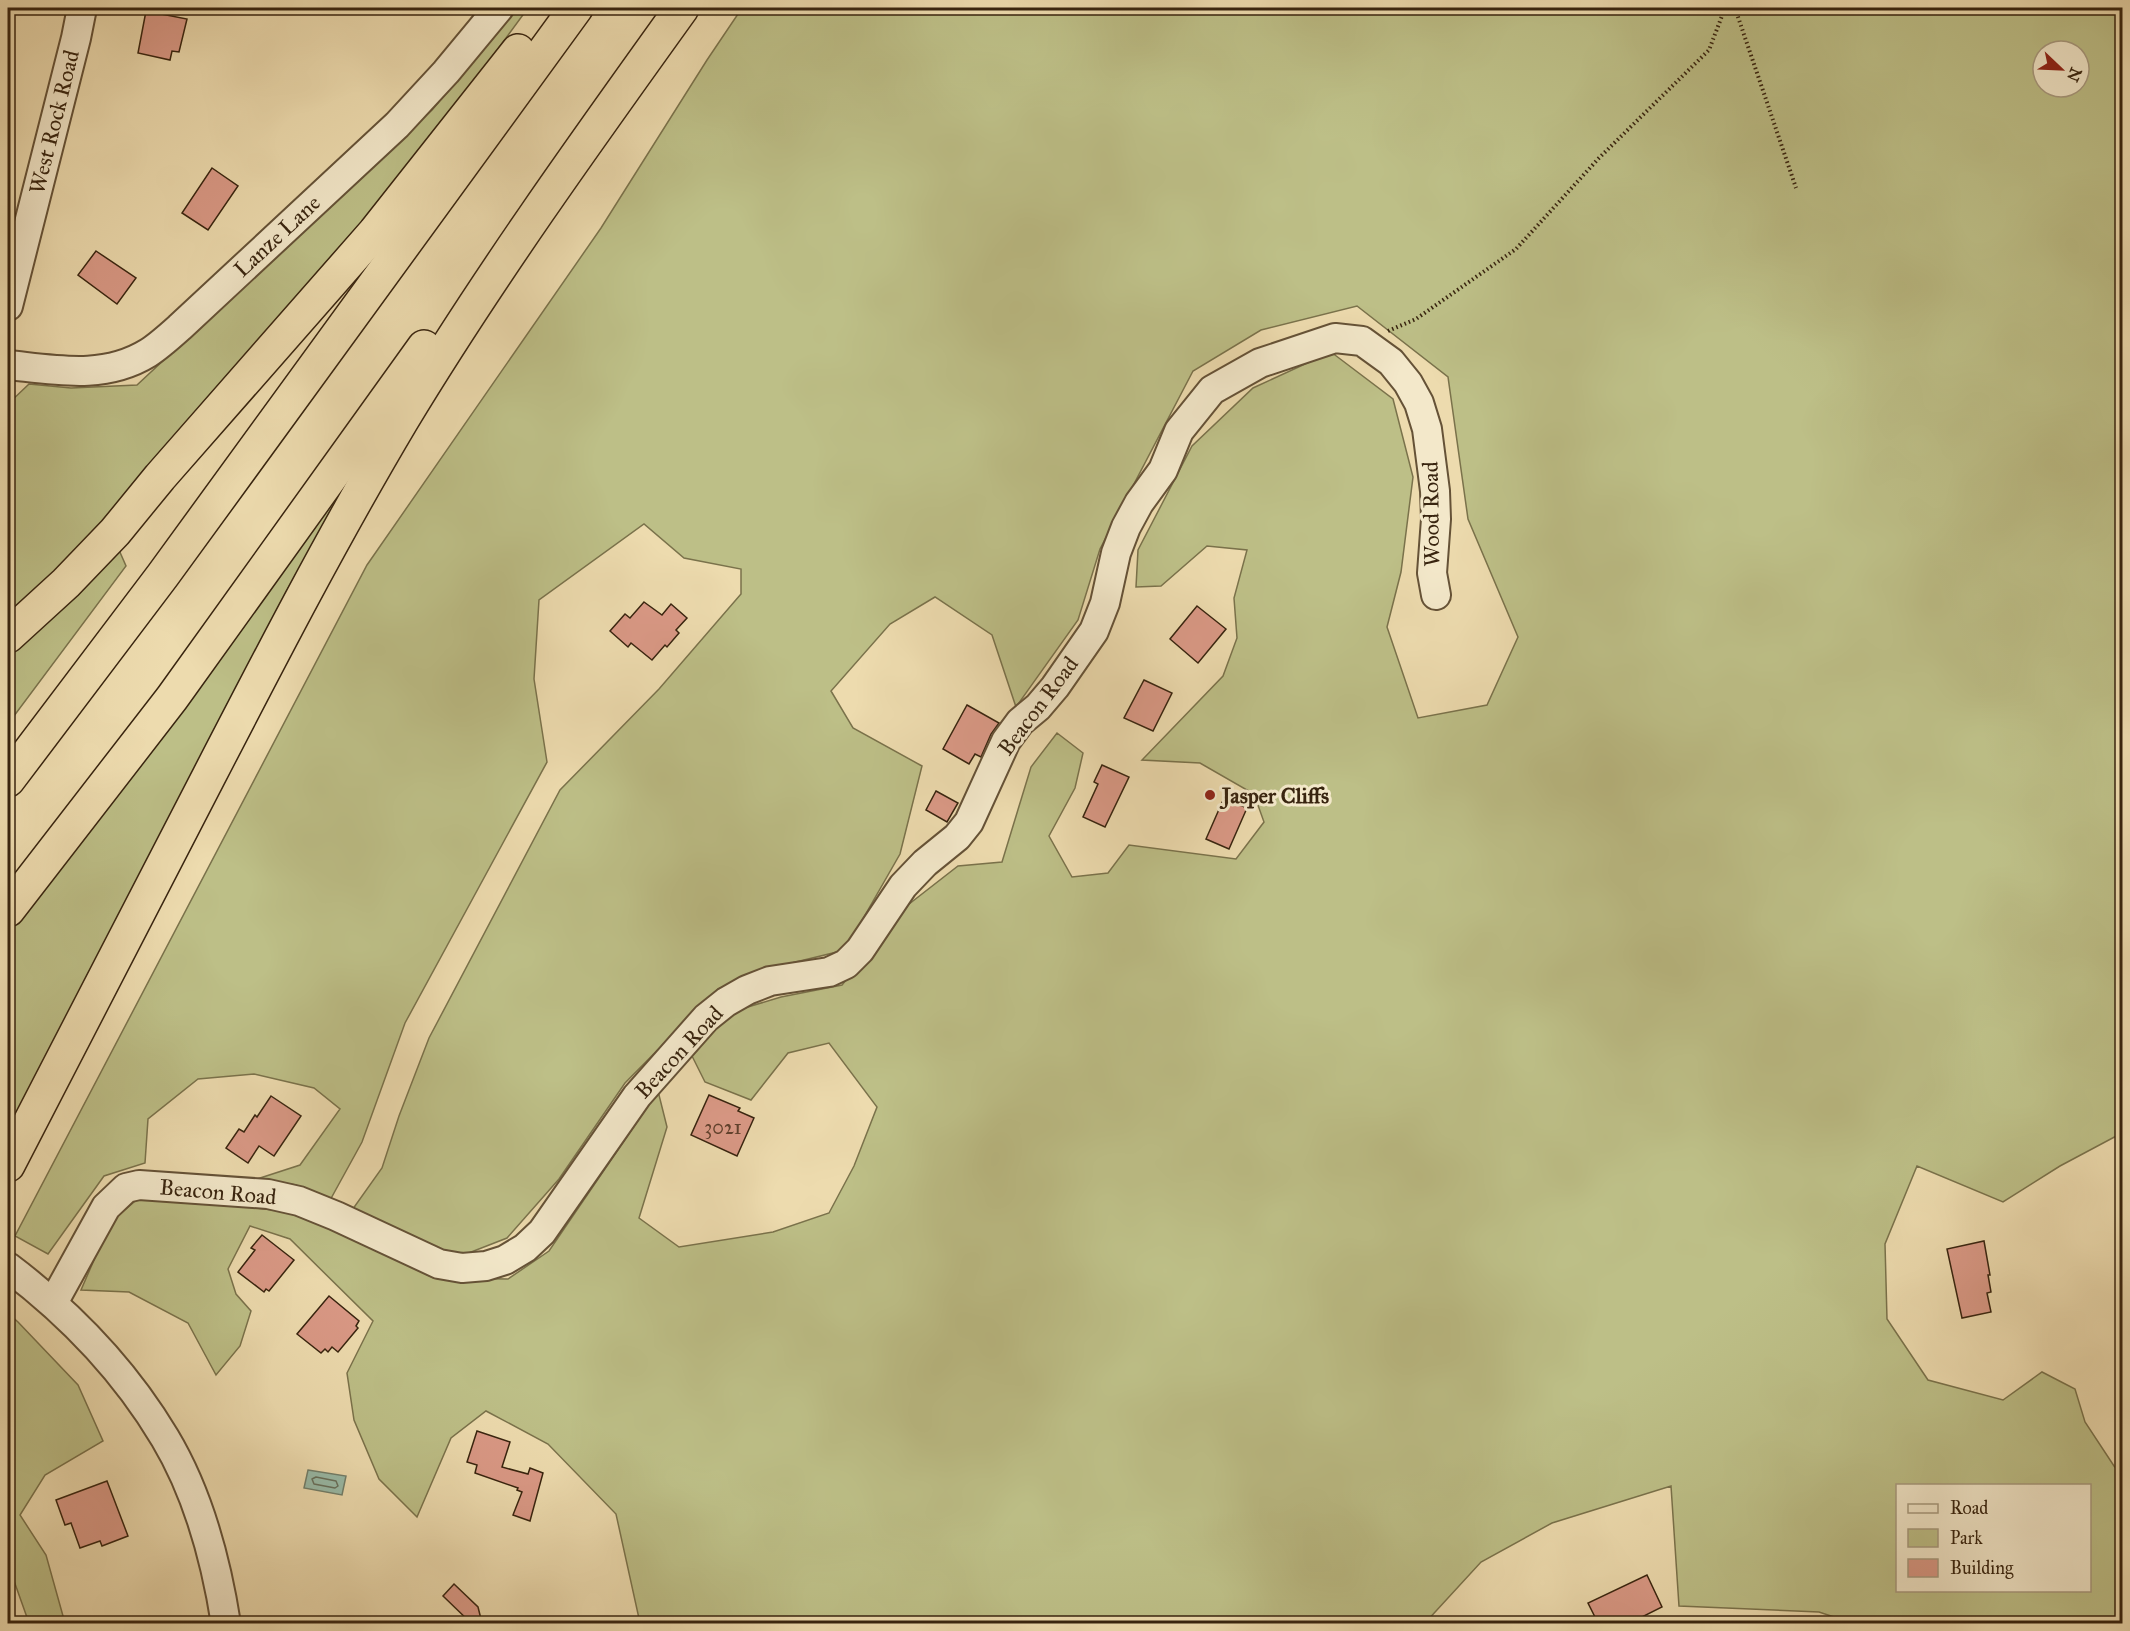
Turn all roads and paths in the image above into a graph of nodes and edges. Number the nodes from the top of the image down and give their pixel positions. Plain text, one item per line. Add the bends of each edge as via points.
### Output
1 (82, 8) edge
2 (499, 8) edge
3 (552, 8) edge
4 (576, 8) edge
5 (669, 8) edge
6 (682, 8) edge
7 (1725, 8) edge
8 (1735, 8) edge
9 (1796, 188) dead end
10 (8, 299) edge
11 (1349, 340) junction
12 (8, 365) edge
13 (1436, 595) dead end
14 (8, 636) edge
15 (8, 780) edge
16 (8, 910) edge
17 (8, 1165) edge
18 (8, 1267) edge
19 (53, 1303) junction
20 (226, 1623) edge

1 - 10 street, West Rock Road
2 - 12 street, Lanze Lane via 396,125 149,353 126,364 81,373
3 - 14 highway via 368,241 115,532
4 - 15 highway via 163,575
5 - 16 highway via 172,698
6 - 17 highway via 526,226 343,522
7 - 11 path via 1708,50 1599,158 1516,249 1416,319
8 - 9 path
11 - 13 street, Wood Road via 1391,362 1419,403 1436,491 1432,573
11 - 19 street, Beacon Road via 1260,363 1212,390 1179,431 1163,470 1126,527 1106,603 1094,631 1055,687 1006,741 969,822 957,837 903,886 860,950 846,964 829,972 771,981 747,990 706,1018 637,1096 542,1232 525,1248 505,1260 462,1268 439,1264 299,1201 268,1194 139,1185 126,1188 106,1207
18 - 19 street
19 - 20 street via 97,1347 166,1439 207,1537

